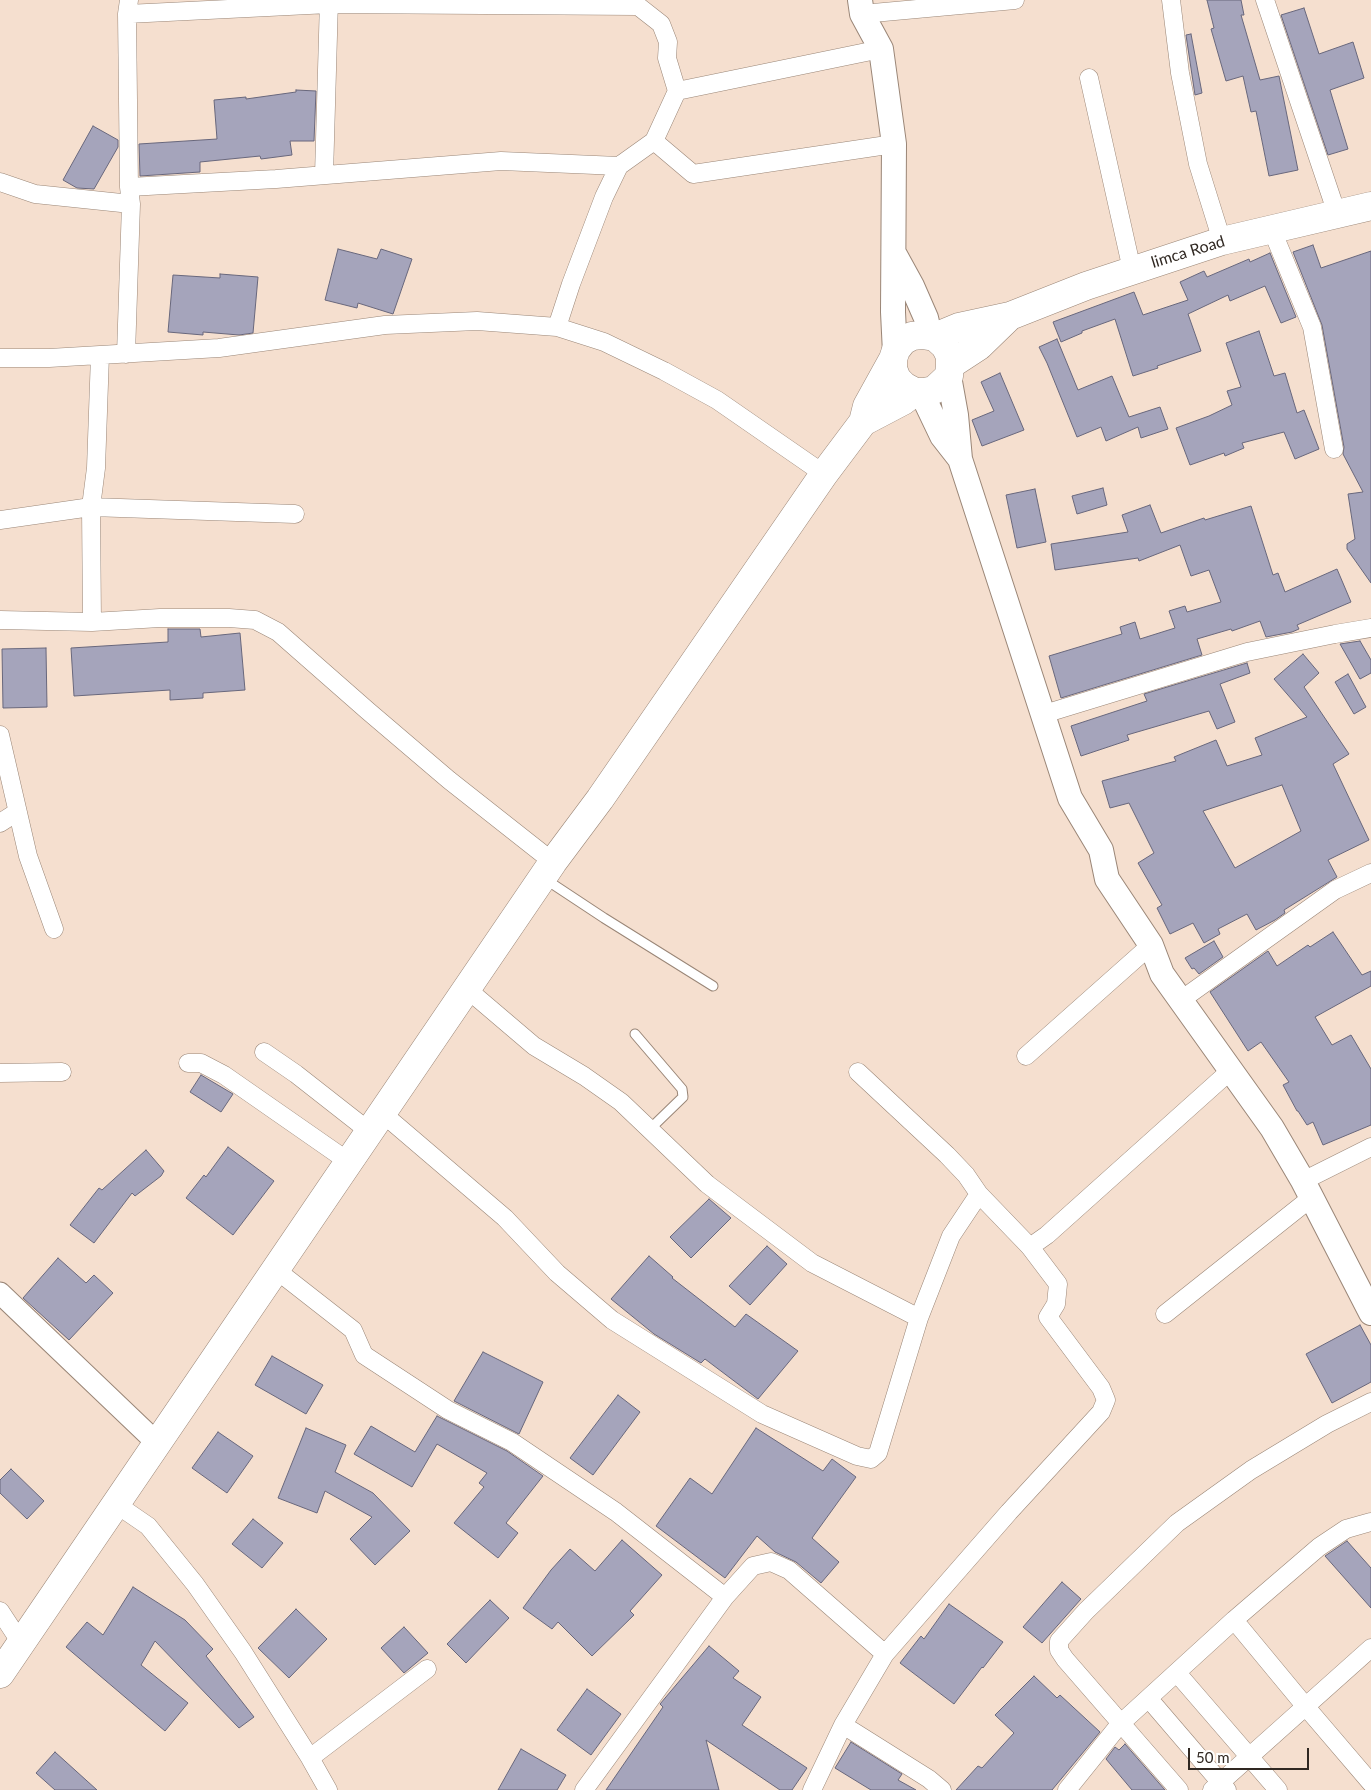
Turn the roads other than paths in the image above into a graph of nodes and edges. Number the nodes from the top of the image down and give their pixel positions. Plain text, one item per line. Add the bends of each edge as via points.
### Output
1 (1015, 0) edge
2 (1171, 0) edge
3 (1264, 0) edge
4 (329, 2) edge
5 (128, 7) edge
6 (861, 7) edge
7 (881, 49) junction
8 (1089, 78) dead end
9 (677, 91) junction
10 (654, 142) junction
11 (894, 144) junction
12 (619, 166) junction
13 (324, 175) junction
14 (0, 182) edge
15 (130, 195) junction
16 (1371, 206) edge
17 (1337, 214) junction
18 (1272, 230) junction
19 (1222, 241) junction
20 (894, 252) junction
21 (1132, 270) junction
22 (1010, 316) junction
23 (557, 326) junction
24 (933, 336) junction
25 (126, 354) junction
26 (100, 355) junction
27 (894, 356) junction
28 (0, 358) edge
29 (950, 371) junction
30 (918, 392) junction
31 (863, 422) junction
32 (1334, 449) dead end
33 (960, 459) junction
34 (824, 474) junction
35 (91, 507) junction
36 (294, 514) dead end
37 (0, 520) edge
38 (0, 620) edge
39 (92, 622) junction
40 (1371, 628) edge
41 (1044, 714) junction
42 (0, 735) edge
43 (16, 812) junction
44 (0, 823) edge
45 (548, 870) junction
46 (1371, 874) edge
47 (54, 929) dead end
48 (1151, 945) junction
49 (714, 986) dead end
50 (467, 989) junction
51 (1180, 1000) junction
52 (635, 1034) dead end
53 (264, 1052) dead end
54 (1026, 1056) dead end
55 (188, 1062) dead end
56 (1230, 1071) junction
57 (62, 1072) dead end
58 (858, 1072) dead end
59 (0, 1074) edge
60 (376, 1123) junction
61 (650, 1129) junction
62 (1371, 1146) edge
63 (349, 1162) junction
64 (1307, 1190) junction
65 (979, 1194) junction
66 (1030, 1247) junction
67 (275, 1269) junction
68 (0, 1293) edge
69 (1165, 1314) dead end
70 (1371, 1314) edge
71 (919, 1318) junction
72 (1371, 1402) edge
73 (157, 1443) junction
74 (116, 1504) junction
75 (1371, 1522) edge
76 (725, 1597) junction
77 (0, 1611) edge
78 (1234, 1620) junction
79 (21, 1643) junction
80 (1371, 1648) edge
81 (885, 1654) junction
82 (426, 1669) dead end
83 (1178, 1673) junction
84 (0, 1674) edge
85 (1149, 1699) junction
86 (1306, 1707) junction
87 (1120, 1724) junction
88 (842, 1726) junction
89 (1249, 1755) junction
90 (310, 1758) junction
91 (1371, 1784) edge
92 (1220, 1787) edge
93 (328, 1790) edge
94 (584, 1790) edge
95 (812, 1790) edge
96 (942, 1790) edge
97 (1067, 1790) edge
98 (1178, 1790) edge
99 (1278, 1790) edge

1 - 6 street
2 - 19 street via 1180,73 1198,164
3 - 17 street
4 - 5 street
4 - 9 street via 638,6 661,24 668,42 667,58
4 - 13 street
5 - 15 street
6 - 7 main road
7 - 9 street
7 - 11 main road
8 - 21 street
9 - 10 street
10 - 11 street via 693,174
10 - 12 street
11 - 20 main road
12 - 13 street via 501,161
12 - 23 street
13 - 15 street
14 - 15 street via 35,194
15 - 25 street
16 - 17 main road, limca Road
17 - 18 main road, limca Road
18 - 19 main road, limca Road
18 - 32 street via 1312,327
19 - 21 main road, limca Road
20 - 24 main road
20 - 27 main road
21 - 22 main road, limca Road
22 - 24 main road, limca Road
22 - 29 main road, limca Road
23 - 25 street via 477,321 385,324 219,348
23 - 34 street via 604,342 717,400
24 - 27 main road via 912,336 903,341
24 - 29 main road via 945,346 950,356
25 - 26 street
26 - 28 street
26 - 35 street via 96,468
27 - 30 main road via 893,369 897,379
27 - 31 main road via 867,406
29 - 30 main road via 934,390
29 - 33 main road
30 - 31 main road
30 - 33 main road via 942,436
31 - 34 main road
33 - 41 main road
34 - 45 main road
35 - 36 street
35 - 37 street
35 - 39 street
38 - 39 street
39 - 45 street via 229,618 255,620 278,632
40 - 41 street via 1247,652
41 - 48 main road via 1070,798 1101,850 1107,879
42 - 43 street
43 - 44 street
43 - 47 street
45 - 49 lane via 604,918
45 - 50 main road
46 - 51 street via 1336,890
48 - 51 main road via 1162,974
48 - 54 street
50 - 60 main road
50 - 61 street via 534,1046 621,1102
51 - 56 main road
52 - 61 lane via 682,1089 684,1097
53 - 60 street
55 - 63 street via 201,1063 224,1075
56 - 64 main road via 1272,1128
56 - 66 street
57 - 59 street
58 - 65 street via 947,1155
60 - 63 main road
60 - 71 street via 505,1218 557,1273 612,1320 762,1414 857,1456 871,1459 878,1453
61 - 71 street via 707,1184 812,1263
62 - 64 street
63 - 67 main road
64 - 69 street
64 - 70 main road
65 - 66 street
65 - 71 street via 951,1236
66 - 81 street via 1058,1284 1056,1304 1048,1317 1106,1400 1101,1412
67 - 73 main road
67 - 76 street via 353,1330 364,1355 448,1410 528,1452 616,1512
68 - 73 street
72 - 87 street via 1326,1424 1251,1470 1176,1523 1059,1641 1064,1659
73 - 74 main road
74 - 79 main road
74 - 90 street via 148,1526 196,1584
75 - 78 street via 1346,1529 1319,1547
76 - 81 street via 753,1566 771,1562 789,1570
76 - 94 street
77 - 79 street
78 - 83 street
78 - 86 street
79 - 84 main road
80 - 86 street
81 - 88 street
82 - 90 street
83 - 85 street
83 - 89 street
85 - 87 street
85 - 92 street
86 - 89 street
86 - 91 street
87 - 97 street
87 - 98 street
88 - 95 street
88 - 96 street
89 - 92 street
89 - 99 street
90 - 93 street

